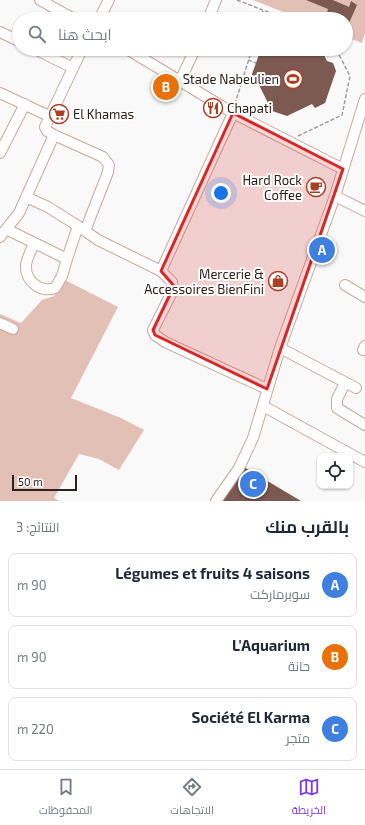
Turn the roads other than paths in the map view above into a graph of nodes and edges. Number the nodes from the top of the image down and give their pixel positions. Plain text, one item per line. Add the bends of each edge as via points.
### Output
1 (40, 0) edge
2 (109, 0) edge
3 (216, 0) edge
4 (61, 12) edge
5 (103, 12) edge
6 (211, 12) edge
7 (0, 32) edge
8 (12, 38) edge
9 (49, 56) edge
10 (78, 56) edge
11 (146, 56) edge
12 (191, 56) edge
13 (72, 68) junction
14 (180, 81) junction
15 (0, 93) edge
16 (365, 99) edge
17 (25, 104) junction
18 (232, 113) junction
19 (49, 116) junction
20 (54, 135) junction
21 (0, 153) edge
22 (343, 169) junction
23 (335, 196) junction
24 (26, 197) junction
25 (365, 210) edge
26 (82, 228) junction
27 (3, 233) edge
28 (34, 244) junction
29 (67, 259) junction
30 (161, 271) junction
31 (345, 285) dead end
32 (365, 297) edge
33 (0, 323) edge
34 (14, 329) dead end
35 (280, 348) junction
36 (345, 383) junction
37 (356, 388) dead end
38 (267, 389) junction
39 (263, 406) junction
40 (365, 425) edge
41 (365, 462) edge
42 (216, 501) edge

1 - 4 street
2 - 5 street
3 - 6 street
7 - 8 street
9 - 13 street
10 - 13 street
11 - 14 street
12 - 14 street
13 - 19 street
14 - 18 street
15 - 17 street
16 - 22 street
17 - 19 street
17 - 21 street
18 - 22 street
18 - 30 street
19 - 20 street via 45,129
20 - 24 street
20 - 26 street via 103,157 109,165
22 - 23 street
23 - 25 street
23 - 35 street
24 - 26 street
24 - 27 street via 17,216
26 - 29 street
26 - 30 street via 98,240
27 - 28 street
28 - 29 street
28 - 29 street via 26,263 26,273 38,288 47,291 55,288
30 - 38 street via 170,278 174,286 153,330 155,335
31 - 32 street
33 - 34 street
35 - 36 street
35 - 38 street
36 - 37 street
36 - 40 street via 337,399 337,408
38 - 39 street
39 - 41 street
39 - 42 street via 254,438 239,468

